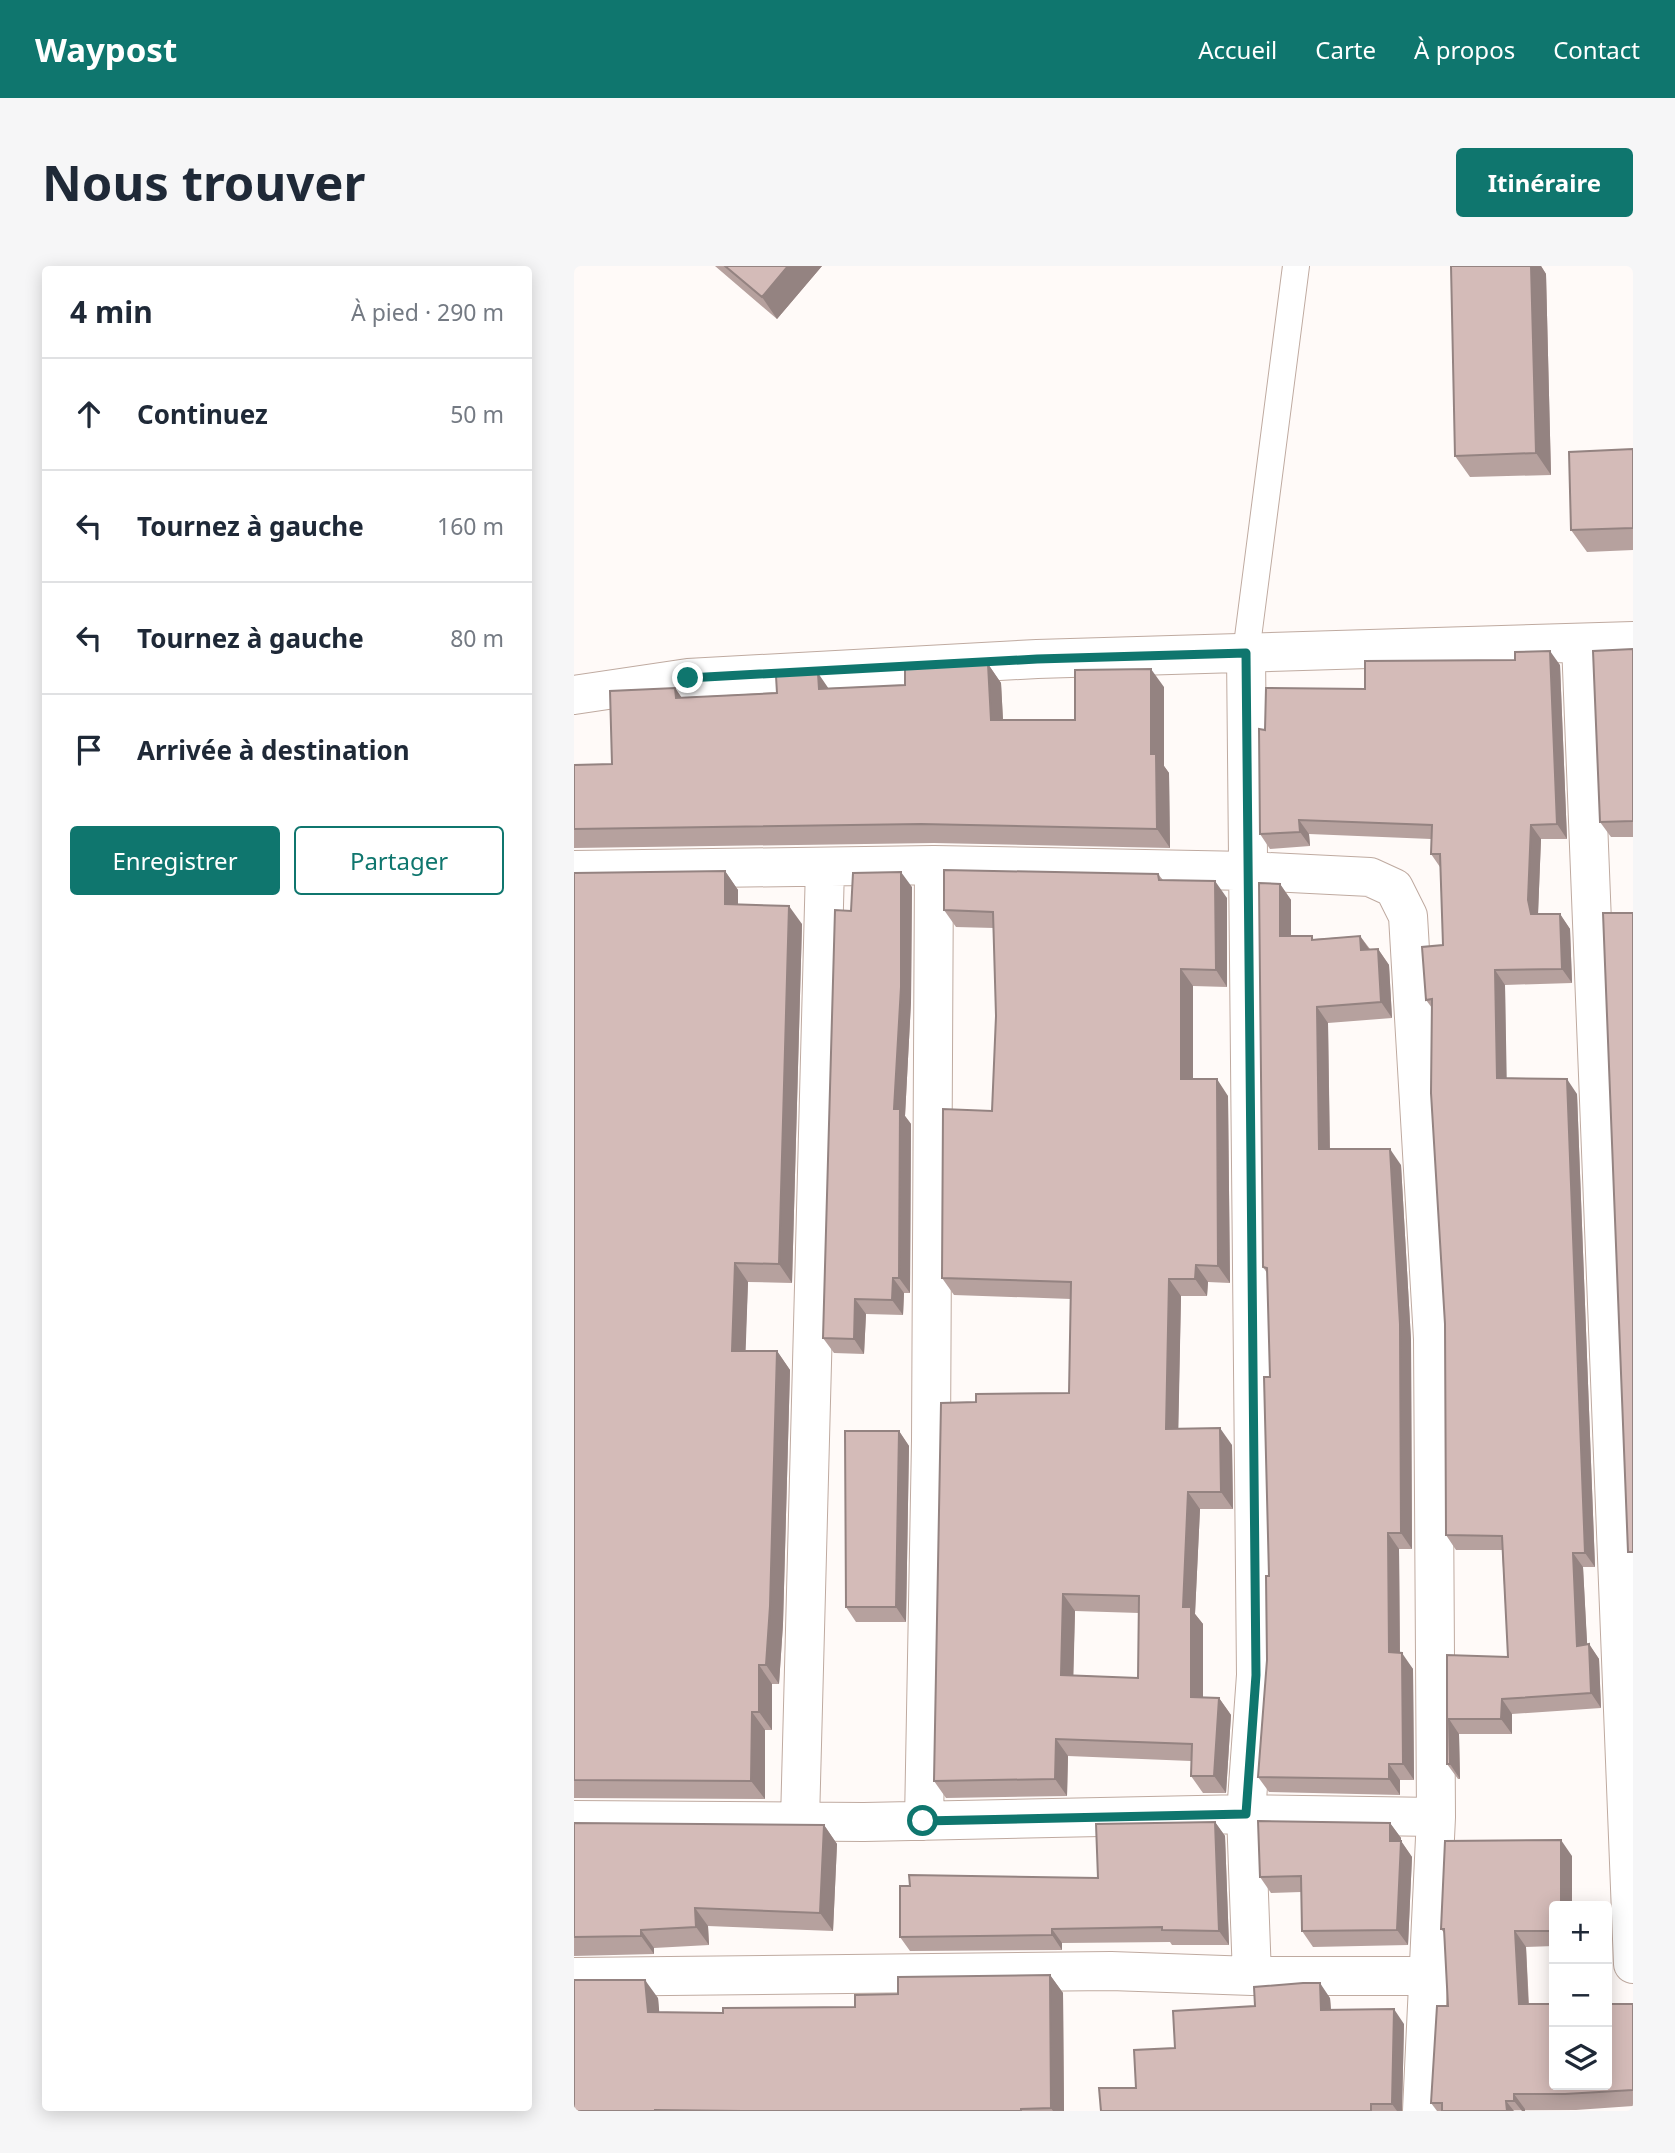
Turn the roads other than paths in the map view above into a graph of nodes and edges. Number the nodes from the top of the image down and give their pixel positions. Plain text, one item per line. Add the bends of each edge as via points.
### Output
1 (1296, 266) edge
2 (1633, 641) edge
3 (1581, 643) junction
4 (1246, 653) junction
5 (574, 695) edge
6 (934, 865) junction
7 (825, 867) junction
8 (574, 870) edge
9 (1248, 871) junction
10 (1246, 1814) junction
11 (1436, 1817) junction
12 (574, 1820) edge
13 (923, 1821) junction
14 (800, 1822) junction
15 (1633, 1964) edge
16 (1252, 1976) junction
17 (1430, 1976) junction
18 (574, 1977) edge
19 (1422, 2111) edge

1 - 4 lane
2 - 3 street
3 - 4 street
3 - 15 street
4 - 5 street via 688,678
4 - 9 street
6 - 7 street
6 - 9 street
6 - 13 street via 932,1427
7 - 8 street
7 - 14 street
9 - 10 street via 1256,1675
9 - 11 street via 1370,877 1394,888 1408,916 1433,1339
10 - 11 street
10 - 13 street
10 - 16 street
11 - 17 street
12 - 14 street
13 - 14 street
16 - 17 street
16 - 18 street via 1111,1971
17 - 19 street

